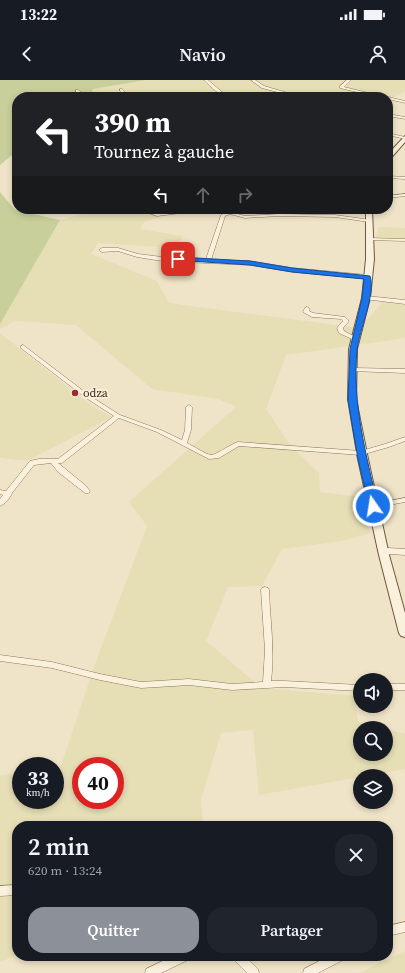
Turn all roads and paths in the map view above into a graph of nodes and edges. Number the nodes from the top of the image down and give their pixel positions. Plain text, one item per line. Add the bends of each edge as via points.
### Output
1 (206, 80) edge
2 (253, 80) edge
3 (350, 80) edge
4 (220, 92) edge
5 (283, 92) edge
6 (362, 92) edge
7 (393, 99) edge
8 (405, 102) edge
9 (393, 116) edge
10 (405, 118) edge
11 (393, 135) edge
12 (405, 138) edge
13 (393, 152) edge
14 (393, 177) edge
15 (405, 178) edge
16 (405, 195) edge
17 (393, 196) edge
18 (153, 214) edge
19 (171, 214) edge
20 (226, 214) edge
21 (234, 214) edge
22 (369, 214) edge
23 (289, 215) joint
24 (369, 221) junction
25 (369, 239) junction
26 (405, 240) edge
27 (102, 250) dead end
28 (208, 260) junction
29 (368, 277) junction
30 (366, 298) junction
31 (405, 302) edge
32 (307, 309) dead end
33 (356, 338) junction
34 (23, 347) dead end
35 (353, 370) junction
36 (405, 371) edge
37 (188, 407) dead end
38 (118, 416) junction
39 (405, 439) edge
40 (184, 444) junction
41 (361, 453) junction
42 (53, 462) junction
43 (87, 491) dead end
44 (0, 492) edge
45 (9, 494) junction
46 (405, 500) edge
47 (0, 504) edge
48 (373, 506) junction
49 (405, 552) edge
50 (385, 554) junction
51 (265, 590) dead end
52 (405, 633) edge
53 (0, 658) edge
54 (267, 685) junction
55 (405, 687) edge
56 (353, 688) edge
57 (393, 688) edge
58 (12, 890) edge
59 (0, 891) edge
60 (405, 927) edge
61 (393, 930) edge
62 (174, 961) edge
63 (243, 961) edge
64 (330, 961) edge
65 (150, 973) edge
66 (254, 973) edge
67 (308, 973) edge

1 - 4 street
2 - 5 street
3 - 6 street via 341,87
7 - 8 street
9 - 10 street
11 - 12 street
12 - 13 street
14 - 15 street
16 - 17 street
18 - 19 street
20 - 28 street via 222,215
21 - 23 street via 245,217
22 - 24 street
23 - 24 street via 336,216
24 - 25 street
25 - 26 street
25 - 29 street
27 - 28 street via 118,249 137,255
28 - 29 street
29 - 30 street
30 - 31 street
30 - 33 street
32 - 33 street via 306,312 312,315 343,318 346,321 340,328 341,332
33 - 35 street
34 - 38 street via 88,397
35 - 36 street
35 - 41 street via 352,400
37 - 40 street via 188,430
38 - 40 street via 159,431
38 - 42 street via 65,458
39 - 41 street
40 - 41 street via 213,458 238,444
41 - 48 street
42 - 43 street
42 - 45 street via 32,463
44 - 45 street
45 - 47 street
46 - 48 street
48 - 50 street
49 - 50 street via 388,551
50 - 52 street
51 - 54 street via 269,649
53 - 54 street via 52,665 141,685 174,682 232,687
54 - 56 street
55 - 57 street
58 - 59 street
60 - 61 street
62 - 65 street
63 - 66 street
64 - 67 street

